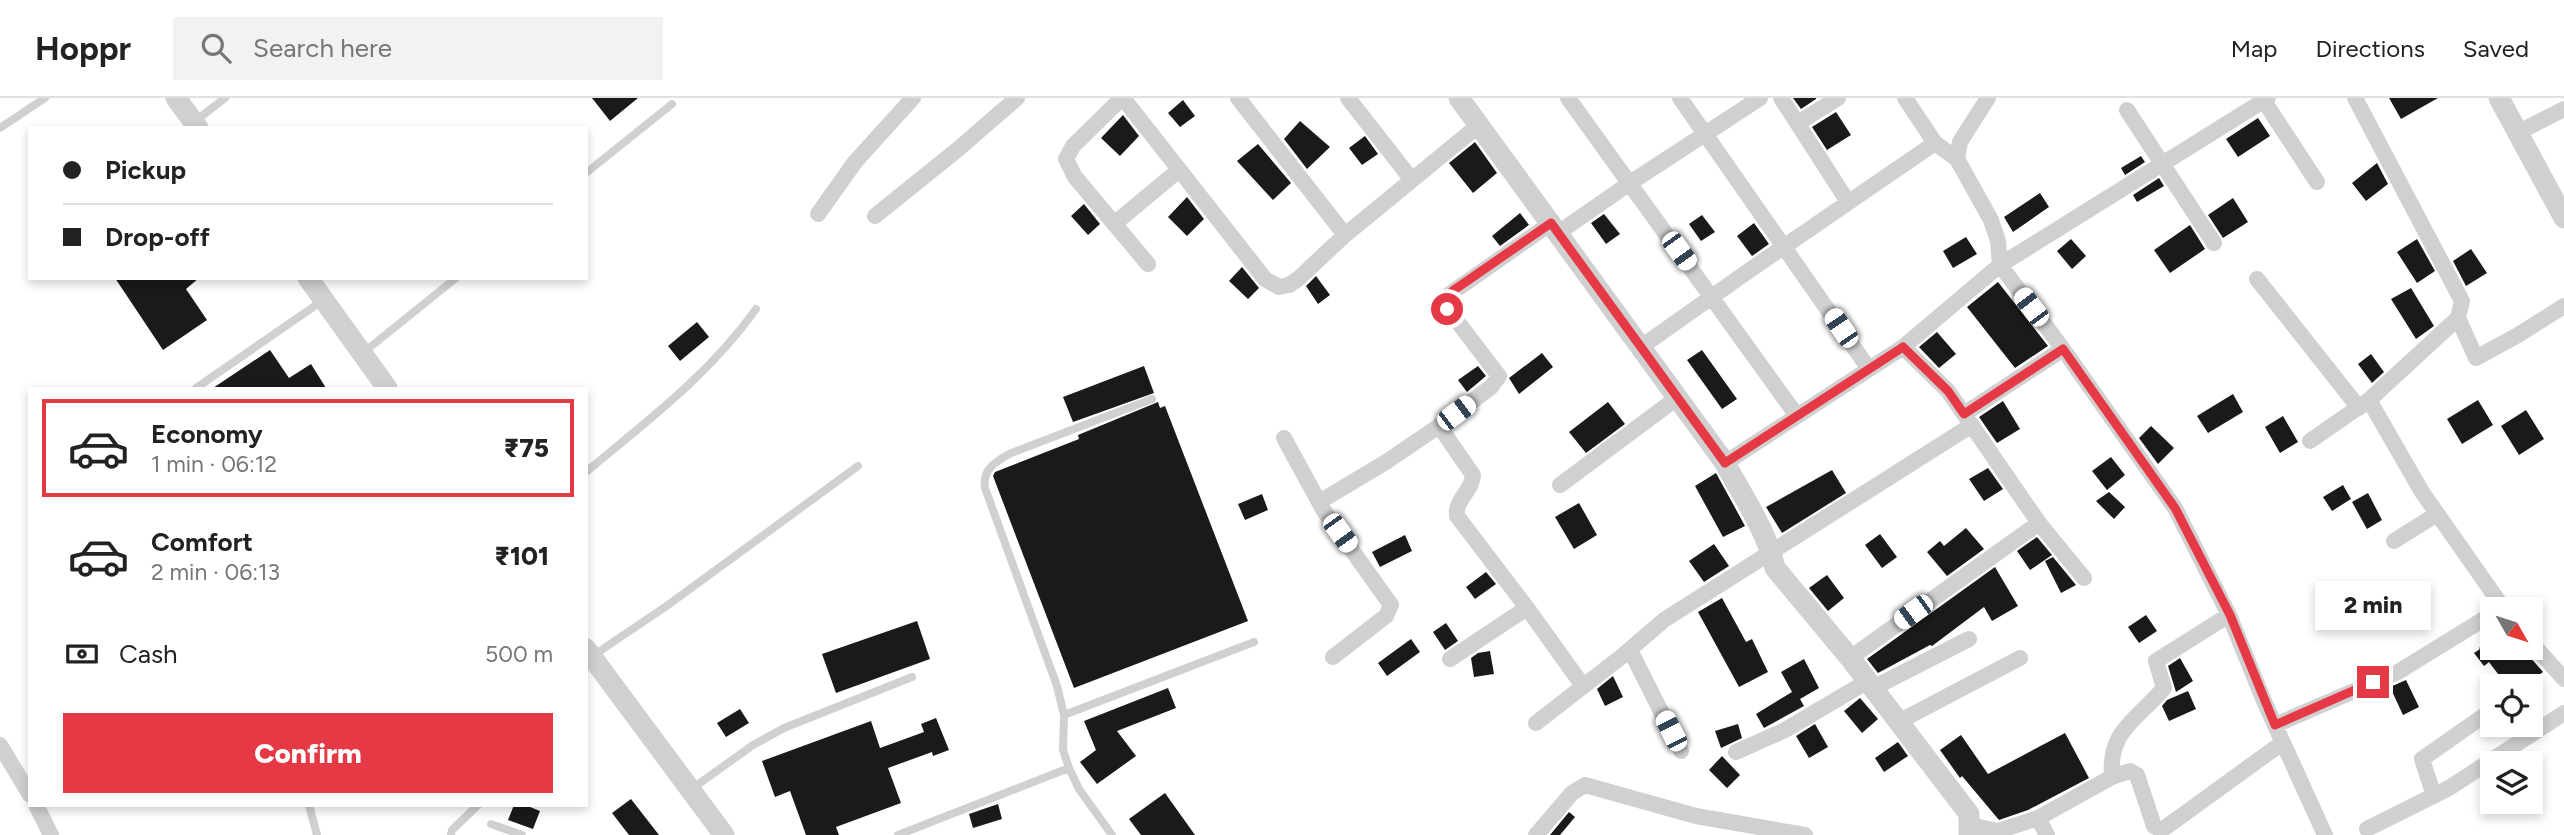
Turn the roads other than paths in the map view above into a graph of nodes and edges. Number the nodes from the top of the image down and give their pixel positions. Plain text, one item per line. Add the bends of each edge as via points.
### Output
1 (46, 98) edge
2 (176, 98) edge
3 (225, 98) edge
4 (913, 98) edge
5 (1017, 98) edge
6 (1122, 98) edge
7 (1238, 98) edge
8 (1348, 98) edge
9 (1459, 98) edge
10 (1568, 98) edge
11 (1680, 98) edge
12 (1760, 98) edge
13 (1782, 98) edge
14 (1838, 98) edge
15 (1905, 98) edge
16 (1988, 98) edge
17 (2355, 98) edge
18 (2499, 98) edge
19 (2266, 99) edge
20 (672, 104) dead end
21 (2564, 109) edge
22 (2127, 110) dead end
23 (1798, 123) junction
24 (196, 125) edge
25 (1479, 125) junction
26 (0, 128) edge
27 (2519, 132) junction
28 (1707, 135) junction
29 (1935, 143) junction
30 (1957, 159) junction
31 (2161, 164) junction
32 (1179, 170) junction
33 (588, 171) edge
34 (1412, 180) junction
35 (2317, 182) dead end
36 (1630, 183) junction
37 (1848, 202) junction
38 (818, 214) dead end
39 (875, 216) dead end
40 (2564, 218) edge
41 (1114, 223) junction
42 (1555, 228) junction
43 (1345, 235) junction
44 (2214, 243) dead end
45 (1784, 246) junction
46 (1148, 264) dead end
47 (2000, 265) junction
48 (2257, 279) dead end
49 (310, 280) edge
50 (454, 280) edge
51 (1712, 296) junction
52 (324, 299) junction
53 (2564, 306) edge
54 (756, 309) dead end
55 (2458, 318) junction
56 (1641, 347) junction
57 (1903, 347) junction
58 (2063, 349) junction
59 (362, 354) junction
60 (1869, 369) junction
61 (197, 387) edge
62 (386, 387) edge
63 (1676, 398) junction
64 (1152, 399) dead end
65 (2364, 404) junction
66 (1797, 416) junction
67 (1968, 420) junction
68 (1439, 426) junction
69 (1284, 439) dead end
70 (2310, 441) dead end
71 (1725, 463) junction
72 (858, 466) dead end
73 (588, 470) edge
74 (1560, 485) dead end
75 (1319, 502) junction
76 (2437, 514) junction
77 (2039, 523) junction
78 (2394, 541) dead end
79 (1772, 551) junction
80 (2084, 579) dead end
81 (2491, 597) edge
82 (1527, 608) junction
83 (2230, 615) junction
84 (2480, 622) edge
85 (1969, 639) dead end
86 (1254, 642) dead end
87 (1630, 650) junction
88 (589, 653) edge
89 (2543, 656) edge
90 (1333, 657) dead end
91 (1850, 658) junction
92 (2020, 658) dead end
93 (1450, 659) dead end
94 (912, 677) dead end
95 (2564, 679) edge
96 (1870, 685) junction
97 (1583, 686) junction
98 (2564, 713) edge
99 (1064, 715) junction
100 (2480, 718) edge
101 (1898, 722) junction
102 (1536, 723) dead end
103 (2275, 725) junction
104 (2282, 743) junction
105 (0, 744) edge
106 (1681, 751) dead end
107 (1736, 752) dead end
108 (1069, 768) junction
109 (2112, 777) junction
110 (690, 790) junction
111 (28, 792) edge
112 (2434, 796) junction
113 (37, 807) edge
114 (310, 807) edge
115 (476, 807) edge
116 (2038, 818) junction
117 (491, 824) dead end
118 (2367, 830) dead end
119 (1969, 831) edge
120 (51, 835) edge
121 (317, 835) edge
122 (451, 835) edge
123 (522, 835) edge
124 (724, 835) edge
125 (898, 835) edge
126 (1112, 835) edge
127 (1536, 835) edge
128 (1805, 835) edge
129 (2047, 835) edge
130 (2325, 835) edge

1 - 26 lane
2 - 24 street
3 - 24 lane
4 - 38 street via 855,162
5 - 39 street
6 - 32 street
6 - 41 street via 1073,146 1066,159 1075,177
7 - 43 street
8 - 34 street
9 - 25 street
10 - 36 street
11 - 28 street
12 - 28 street
13 - 23 street
14 - 23 street
15 - 29 street
16 - 30 street via 1960,142
17 - 55 street via 2462,301
18 - 27 street
19 - 31 street
19 - 35 street
20 - 33 lane
21 - 27 street
22 - 31 street
23 - 37 street
25 - 34 street
25 - 42 street
27 - 40 street
28 - 36 street
28 - 45 street
29 - 30 street
29 - 37 street
30 - 47 street via 1991,220
31 - 44 street
31 - 47 street
32 - 41 street
32 - 43 street via 1271,284 1289,285
34 - 43 street
36 - 42 street
36 - 51 street
37 - 45 street
41 - 46 street
42 - 56 street
42 - 68 street via 1447,296 1447,309 1499,376
45 - 51 street
45 - 60 street
47 - 57 street
47 - 58 street
48 - 65 street
49 - 52 street
50 - 59 lane
51 - 56 street
51 - 66 street
52 - 59 street
52 - 61 lane
53 - 55 street via 2476,358
54 - 73 lane via 710,366
55 - 65 street
56 - 63 street
57 - 60 street
57 - 67 street via 1948,391
58 - 67 street
58 - 83 street via 2175,508
59 - 62 street
60 - 66 street
63 - 71 street
63 - 74 street
64 - 99 lane via 1009,454 987,470 984,479 1058,686
65 - 70 street
65 - 76 street
66 - 71 street
67 - 77 street
67 - 79 street
68 - 75 street
68 - 82 street via 1473,475 1458,502 1457,516
69 - 75 street
71 - 79 street
72 - 88 lane via 668,605
75 - 90 street via 1391,605 1386,616
76 - 78 street
76 - 81 street
77 - 80 street
77 - 91 street
79 - 87 street via 1664,620
79 - 91 street via 1776,568
82 - 93 street
82 - 97 street
83 - 103 street
83 - 109 street via 2156,661 2164,688 2121,731 2110,757
84 - 103 street via 2398,672
85 - 96 street
86 - 99 lane
87 - 97 street
87 - 106 street
88 - 110 street
89 - 95 street
91 - 96 street
92 - 101 street
94 - 110 lane via 784,727
96 - 101 street
96 - 107 street
97 - 102 street
98 - 112 street
99 - 108 lane via 1063,750
100 - 112 street via 2422,759
101 - 119 street via 1969,814
103 - 104 street
104 - 109 street via 2162,830 2154,826 2137,775 2130,771
104 - 130 street
105 - 111 street
108 - 125 lane
108 - 126 lane
109 - 116 street
110 - 124 street
112 - 118 street
113 - 120 street
114 - 121 lane
115 - 122 lane
116 - 119 street via 1998,831
116 - 129 street
117 - 123 lane
127 - 128 street via 1572,793 1585,785 1696,816

